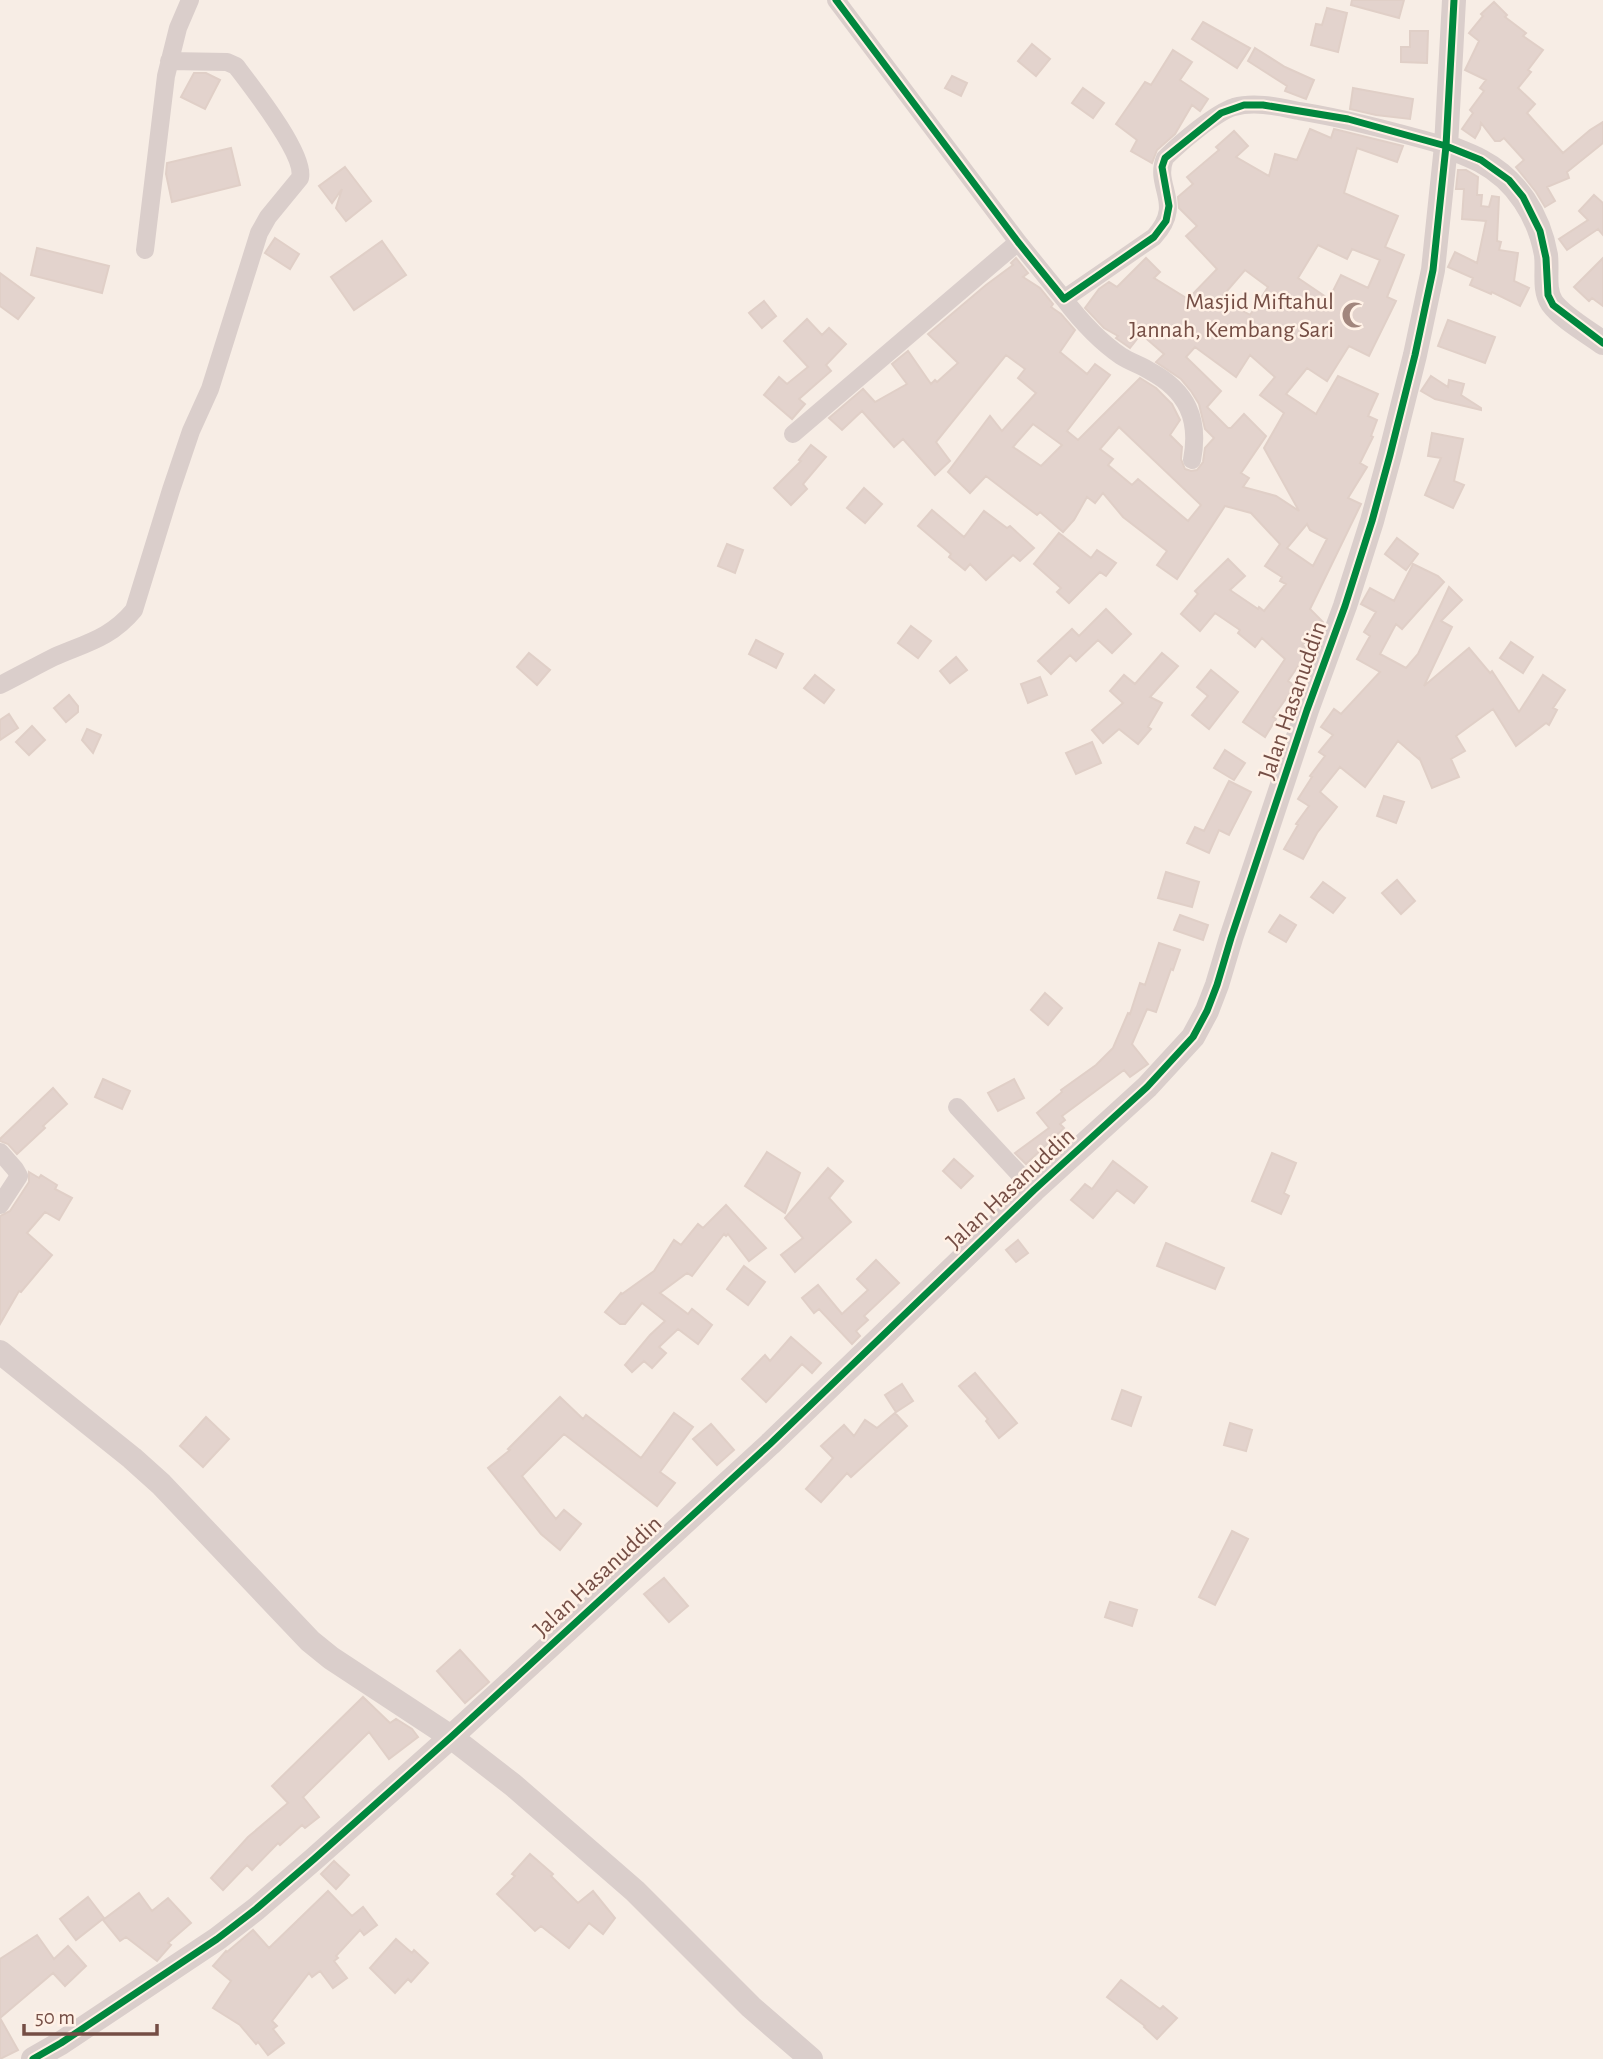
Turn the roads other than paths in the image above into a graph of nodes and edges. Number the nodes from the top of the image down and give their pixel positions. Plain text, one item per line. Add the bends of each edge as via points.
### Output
1 (190, 0) edge
2 (836, 0) edge
3 (1454, 0) edge
4 (169, 61) junction
5 (1446, 146) junction
6 (1018, 242) junction
7 (145, 250) dead end
8 (1063, 299) junction
9 (1603, 343) edge
10 (793, 434) dead end
11 (1192, 460) dead end
12 (0, 685) edge
13 (957, 1107) dead end
14 (0, 1152) edge
15 (1034, 1191) junction
16 (0, 1205) edge
17 (0, 1352) edge
18 (451, 1737) junction
19 (33, 2059) edge
20 (811, 2059) edge

1 - 4 street
2 - 6 street
3 - 5 street, Jalan Hasanuddin
4 - 7 street
4 - 12 street via 236,66 292,146 302,171 258,233 134,610 112,632
5 - 8 street via 1348,119 1263,105 1233,107 1165,158 1162,167 1169,206 1162,228
5 - 9 street via 1495,169 1523,197 1540,231 1553,305
5 - 15 street, Jalan Hasanuddin via 1433,270 1383,481 1217,985 1193,1037 1175,1058
6 - 8 street
6 - 10 street
8 - 11 street via 1106,345 1176,389 1192,417
13 - 15 street
14 - 16 street via 19,1176
15 - 18 street, Jalan Hasanuddin via 771,1444
17 - 18 street via 161,1484 321,1650
18 - 19 street, Jalan Hasanuddin via 227,1931
18 - 20 street via 635,1891 751,2007

